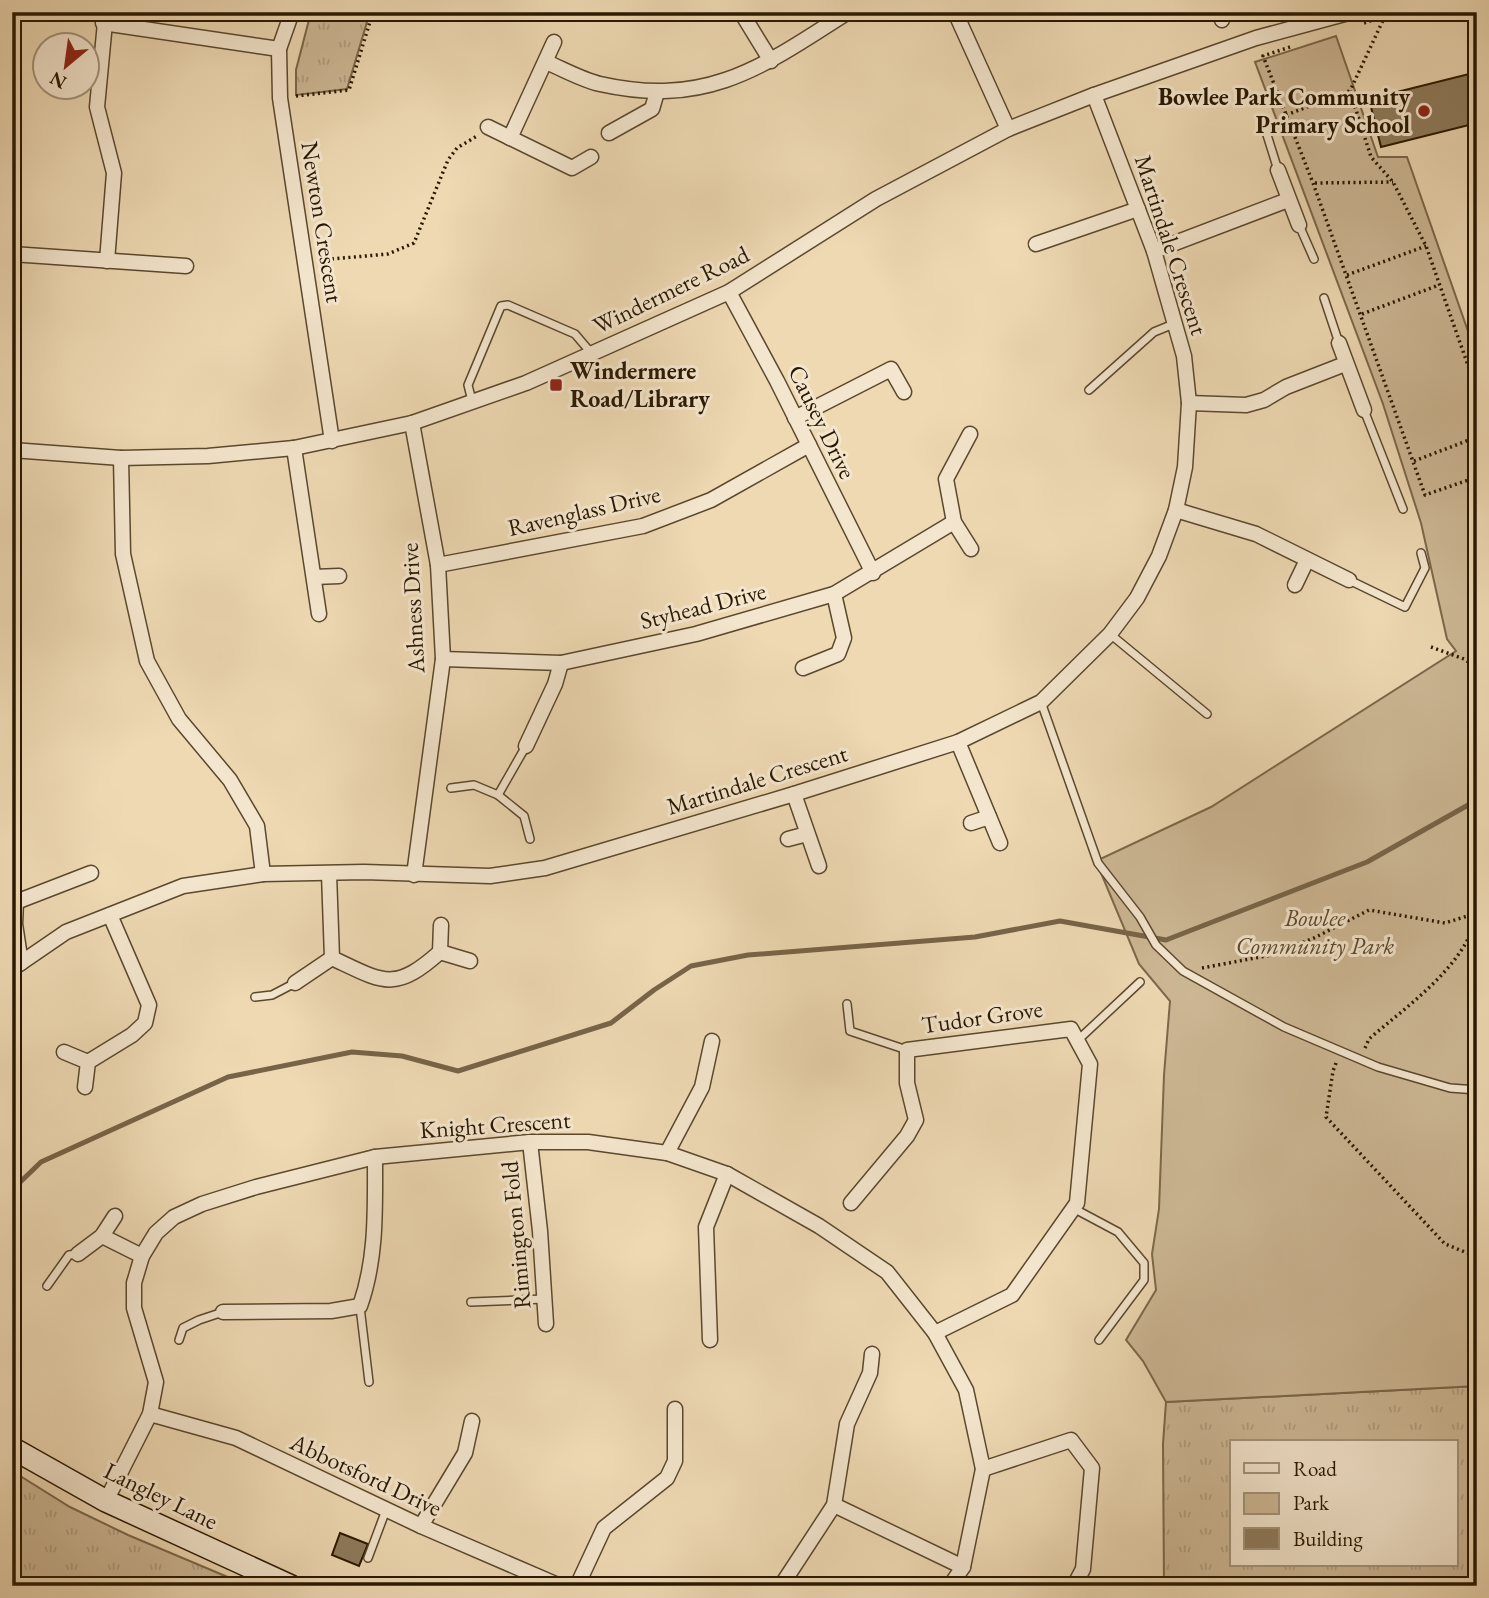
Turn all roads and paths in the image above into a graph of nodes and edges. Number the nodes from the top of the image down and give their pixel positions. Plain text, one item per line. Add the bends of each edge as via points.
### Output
1 (292, 12) edge
2 (373, 12) edge
3 (741, 12) edge
4 (848, 12) edge
5 (955, 12) edge
6 (1352, 12) edge
7 (1374, 12) edge
8 (1325, 16) edge
9 (1385, 16) dead end
10 (104, 18) edge
11 (1377, 19) dead end
12 (554, 42) dead end
13 (279, 49) junction
14 (1263, 56) dead end
15 (771, 61) junction
16 (546, 62) junction
17 (1350, 91) junction
18 (657, 92) junction
19 (1094, 95) junction
20 (280, 98) junction
21 (1286, 115) junction
22 (1263, 122) dead end
23 (488, 127) joint
24 (1008, 130) junction
25 (609, 134) dead end
26 (510, 138) junction
27 (591, 157) dead end
28 (1278, 170) joint
29 (1393, 182) junction
30 (1313, 183) junction
31 (1289, 200) junction
32 (1138, 209) junction
33 (1299, 225) joint
34 (1036, 244) dead end
35 (1426, 246) junction
36 (1154, 251) junction
37 (12, 254) edge
38 (1314, 259) dead end
39 (107, 261) junction
40 (305, 261) junction
41 (186, 266) dead end
42 (1347, 275) junction
43 (1439, 285) junction
44 (729, 292) junction
45 (1324, 298) dead end
46 (1362, 314) junction
47 (1176, 323) junction
48 (1339, 343) joint
49 (592, 354) junction
50 (1346, 364) junction
51 (1089, 390) dead end
52 (1477, 391) edge
53 (904, 392) dead end
54 (472, 401) junction
55 (1189, 403) junction
56 (1364, 410) joint
57 (795, 418) junction
58 (412, 423) junction
59 (970, 434) dead end
60 (1477, 438) edge
61 (332, 441) junction
62 (809, 445) junction
63 (294, 447) junction
64 (12, 450) edge
65 (121, 458) junction
66 (1414, 461) junction
67 (1477, 477) edge
68 (1403, 509) dead end
69 (1176, 510) junction
70 (954, 522) junction
71 (971, 549) dead end
72 (1421, 553) dead end
73 (1307, 560) junction
74 (438, 565) junction
75 (873, 573) junction
76 (339, 576) dead end
77 (314, 578) junction
78 (1349, 580) joint
79 (1295, 585) dead end
80 (834, 594) junction
81 (319, 614) dead end
82 (1110, 634) junction
83 (1431, 647) dead end
84 (443, 659) junction
85 (561, 663) junction
86 (803, 668) dead end
87 (1477, 668) edge
88 (1041, 702) junction
89 (1207, 714) dead end
90 (958, 742) junction
91 (526, 746) joint
92 (451, 788) dead end
93 (498, 794) junction
94 (794, 794) junction
95 (989, 817) junction
96 (971, 823) dead end
97 (807, 834) junction
98 (530, 839) dead end
99 (788, 839) dead end
100 (1000, 843) dead end
101 (819, 866) dead end
102 (91, 873) dead end
103 (263, 874) junction
104 (329, 874) junction
105 (414, 875) junction
106 (110, 915) junction
107 (1477, 915) edge
108 (441, 925) dead end
109 (440, 952) junction
110 (332, 958) junction
111 (470, 961) dead end
112 (17, 966) edge
113 (1183, 971) junction
114 (1140, 982) dead end
115 (295, 983) joint
116 (255, 997) dead end
117 (846, 1004) dead end
118 (1078, 1040) junction
119 (712, 1041) dead end
120 (907, 1050) junction
121 (1341, 1051) junction
122 (64, 1052) dead end
123 (1359, 1059) junction
124 (88, 1062) junction
125 (85, 1087) dead end
126 (1477, 1090) edge
127 (530, 1142) junction
128 (667, 1153) junction
129 (375, 1157) junction
130 (727, 1174) junction
131 (851, 1203) dead end
132 (1073, 1208) junction
133 (115, 1216) dead end
134 (102, 1236) junction
135 (1477, 1253) edge
136 (78, 1254) joint
137 (142, 1256) junction
138 (47, 1286) dead end
139 (544, 1299) junction
140 (471, 1303) dead end
141 (360, 1306) junction
142 (223, 1312) joint
143 (546, 1324) dead end
144 (935, 1333) junction
145 (179, 1340) dead end
146 (710, 1340) dead end
147 (1099, 1340) dead end
148 (872, 1354) dead end
149 (369, 1382) dead end
150 (675, 1409) dead end
151 (149, 1413) junction
152 (472, 1421) dead end
153 (12, 1448) edge
154 (983, 1469) junction
155 (106, 1501) junction
156 (834, 1505) junction
157 (386, 1510) junction
158 (421, 1527) junction
159 (368, 1558) dead end
160 (963, 1567) junction
161 (291, 1586) edge
162 (560, 1586) edge
163 (577, 1586) edge
164 (781, 1586) edge
165 (950, 1586) edge
166 (1074, 1586) edge

1 - 13 street, Newton Crescent
2 - 20 path via 349,90
3 - 15 street
4 - 15 street
5 - 24 street
6 - 8 street, Windermere Road
7 - 11 path
8 - 19 street, Windermere Road
9 - 17 path
10 - 13 street
10 - 39 street via 97,107 114,173
12 - 16 street
13 - 20 street, Newton Crescent
14 - 21 path
15 - 18 street via 744,75 698,88
16 - 18 street via 598,84
16 - 26 street
17 - 21 path
17 - 29 path via 1371,157
18 - 25 street via 652,109
19 - 24 street, Windermere Road
19 - 32 street, Martindale Crescent
20 - 40 street, Newton Crescent
21 - 30 path
22 - 28 lane
23 - 26 street
23 - 40 path via 457,148 448,160 414,243 388,254
24 - 44 street, Windermere Road via 876,199
26 - 27 street via 572,168
28 - 31 street
29 - 30 path
29 - 35 path
30 - 42 path
31 - 33 street
31 - 36 street
32 - 34 street
32 - 36 street, Martindale Crescent
33 - 38 lane
35 - 42 path
35 - 43 path
36 - 47 street, Martindale Crescent
37 - 39 street
39 - 41 street
40 - 61 street, Newton Crescent
42 - 46 path
43 - 46 path
43 - 52 path
44 - 49 street, Windermere Road
44 - 57 street, Causey Drive
45 - 48 lane
46 - 66 path
47 - 51 lane via 1154,332
47 - 55 street, Martindale Crescent
48 - 50 street
49 - 54 street, Windermere Road
49 - 54 lane via 575,334 501,306 468,385
50 - 55 street via 1247,405
50 - 56 street
53 - 57 street via 891,369
54 - 58 street, Windermere Road
55 - 69 street, Martindale Crescent via 1185,467
56 - 68 lane
57 - 62 street, Causey Drive
58 - 61 street, Windermere Road
58 - 74 street, Ashness Drive
59 - 70 street via 946,480
60 - 66 path
61 - 63 street, Windermere Road
62 - 74 street, Ravenglass Drive via 712,499 643,526
62 - 75 street, Causey Drive
63 - 65 street, Windermere Road via 208,456
63 - 77 street
64 - 65 street, Windermere Road
65 - 103 street via 123,554 147,661 179,719 230,780 257,826
66 - 67 path via 1425,495
69 - 73 street via 1256,534
69 - 82 street, Martindale Crescent via 1138,598
70 - 71 street
70 - 75 street, Styhead Drive
72 - 78 lane via 1426,568 1405,607
73 - 78 street
73 - 79 street
74 - 84 street, Ashness Drive
75 - 80 street, Styhead Drive
76 - 77 street
77 - 81 street
80 - 85 street, Styhead Drive via 696,634
80 - 86 street via 845,638 838,654
82 - 88 street, Martindale Crescent
82 - 89 lane
83 - 87 path
84 - 85 street, Styhead Drive
84 - 105 street, Ashness Drive
85 - 91 street
88 - 90 street, Martindale Crescent
88 - 113 lane via 1098,863 1156,945
90 - 94 street, Martindale Crescent
90 - 95 street
91 - 93 lane
92 - 93 lane via 474,785
93 - 98 lane via 524,816
94 - 97 street
94 - 105 street, Martindale Crescent via 545,868 491,876
95 - 96 street
95 - 100 street
97 - 99 street
97 - 101 street
102 - 112 street via 16,902
103 - 104 street, Martindale Crescent
103 - 106 street, Martindale Crescent via 183,886
104 - 105 street, Martindale Crescent
104 - 110 street
106 - 112 street, Martindale Crescent via 65,932
106 - 124 street via 149,1005 145,1023
107 - 113 path via 1445,923 1369,910 1271,955
107 - 123 path via 1473,932 1436,982 1369,1039
108 - 109 street
109 - 110 street via 420,970 399,980 375,978
109 - 111 street
110 - 115 street
113 - 121 lane via 1284,1027
114 - 118 lane
115 - 116 lane via 272,995
117 - 120 lane via 850,1031
118 - 120 street, Tudor Grove via 1072,1029
118 - 132 street via 1090,1064
119 - 128 street via 702,1087
120 - 131 street, Tudor Grove via 916,1120
121 - 123 lane
121 - 135 path via 1326,1118 1445,1244
122 - 124 street
123 - 126 lane via 1450,1088
124 - 125 street
127 - 128 street, Knight Crescent via 587,1142
127 - 129 street, Knight Crescent
127 - 139 street, Rimington Fold
128 - 130 street, Knight Crescent
129 - 137 street, Knight Crescent via 202,1204 174,1217 156,1233
129 - 141 street via 374,1239
130 - 144 street, Knight Crescent via 820,1226 887,1272
130 - 146 street via 706,1227
132 - 144 street via 1012,1295
132 - 147 lane via 1118,1232 1144,1263 1144,1280
133 - 134 street
134 - 136 street
134 - 137 street
136 - 138 lane via 69,1255
137 - 151 street, Knight Crescent via 134,1283 134,1308 156,1382
139 - 140 lane
139 - 143 street, Rimington Fold
141 - 142 street via 331,1311
141 - 149 lane
142 - 145 lane via 183,1328
144 - 154 street, Knight Crescent via 966,1390
148 - 156 street via 870,1373 847,1424
150 - 163 street via 675,1461 667,1478 604,1528
151 - 155 street, Knight Crescent
151 - 157 street, Abbotsford Drive via 236,1438
152 - 158 street via 465,1453
153 - 155 street, Langley Lane
154 - 160 street, Knight Crescent
154 - 166 street via 1071,1440 1092,1468 1083,1569
155 - 161 street, Langley Lane
156 - 160 street
156 - 164 street
157 - 158 street, Abbotsford Drive
157 - 159 lane
158 - 162 street, Abbotsford Drive
160 - 165 street, Knight Crescent

